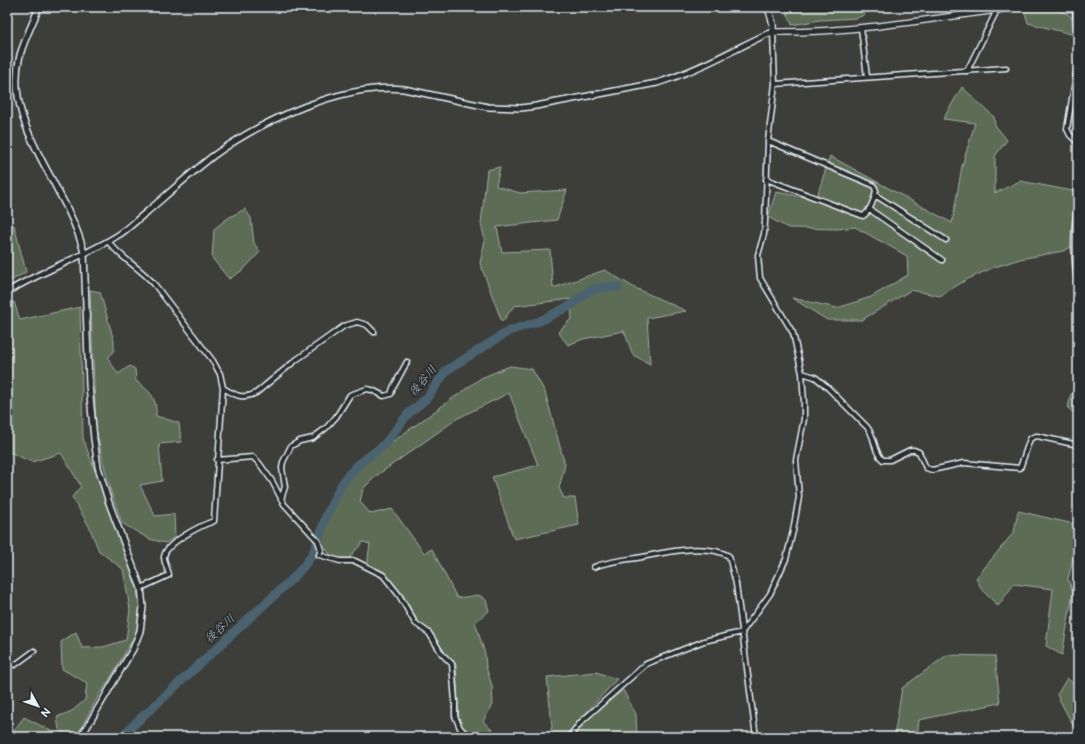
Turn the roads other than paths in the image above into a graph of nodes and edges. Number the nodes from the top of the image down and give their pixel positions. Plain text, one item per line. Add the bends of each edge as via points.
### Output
1 (40, 7) edge
2 (768, 7) edge
3 (1017, 7) edge
4 (1074, 7) edge
5 (1078, 9) edge
6 (997, 10) junction
7 (861, 28) junction
8 (1078, 28) edge
9 (773, 32) junction
10 (1078, 62) edge
11 (1006, 68) dead end
12 (967, 71) junction
13 (867, 77) junction
14 (774, 84) junction
15 (768, 141) junction
16 (1078, 143) edge
17 (766, 179) junction
18 (875, 195) junction
19 (1078, 203) edge
20 (869, 209) junction
21 (946, 240) dead end
22 (108, 241) junction
23 (84, 253) junction
24 (942, 260) dead end
25 (1078, 290) edge
26 (7, 292) edge
27 (374, 332) dead end
28 (407, 362) dead end
29 (802, 372) junction
30 (223, 388) junction
31 (1078, 444) edge
32 (217, 460) junction
33 (281, 499) junction
34 (731, 551) dead end
35 (729, 556) junction
36 (594, 568) dead end
37 (141, 588) junction
38 (742, 632) junction
39 (34, 651) dead end
40 (7, 660) edge
41 (81, 737) edge
42 (469, 737) edge
43 (569, 737) edge
44 (756, 737) edge

1 - 23 street via 20,55 17,80 19,104 24,123 78,232
2 - 9 main road
3 - 6 main road
4 - 5 main road
4 - 8 street
6 - 7 main road
6 - 12 street
7 - 9 main road via 810,33
7 - 13 street
9 - 14 street
9 - 22 street via 694,70 668,79 536,106 488,107 391,88 364,90 326,100 291,112 225,148
10 - 16 street via 1067,129
11 - 12 street
12 - 13 street
13 - 14 street
14 - 15 street
15 - 17 street
15 - 18 street via 873,185
17 - 20 street via 863,216
17 - 29 street via 764,234 758,255 760,278 793,333
18 - 20 street
18 - 21 street
19 - 25 street via 1074,240
20 - 24 street
22 - 23 street
22 - 30 street via 155,284 213,361 220,374
23 - 26 street
23 - 37 street via 90,400 98,466
27 - 30 street via 367,325 358,322 344,326 249,397 237,395
28 - 33 street via 391,394 384,396 367,389 350,395 326,428 313,438 291,446 283,462 285,487
29 - 31 street via 815,377 826,386 867,426 872,433 878,455 883,460 890,460 914,450 919,452 926,468 932,470 964,463 1020,468 1033,437
29 - 38 street via 804,419 796,460 799,497 793,531 786,559 770,594
30 - 32 street
32 - 33 street via 253,457 272,481
32 - 37 street via 214,521 193,531 170,547 164,556 169,575
33 - 42 street via 318,541 320,555 340,561 355,561 384,575 415,623 430,633 442,654 452,664 455,716 460,728
34 - 35 street
35 - 36 street via 722,552 701,549 605,563
35 - 38 street via 736,584
37 - 41 street via 143,607 137,641
38 - 43 street via 704,641 646,664 580,722
38 - 44 street
39 - 40 street via 16,665

